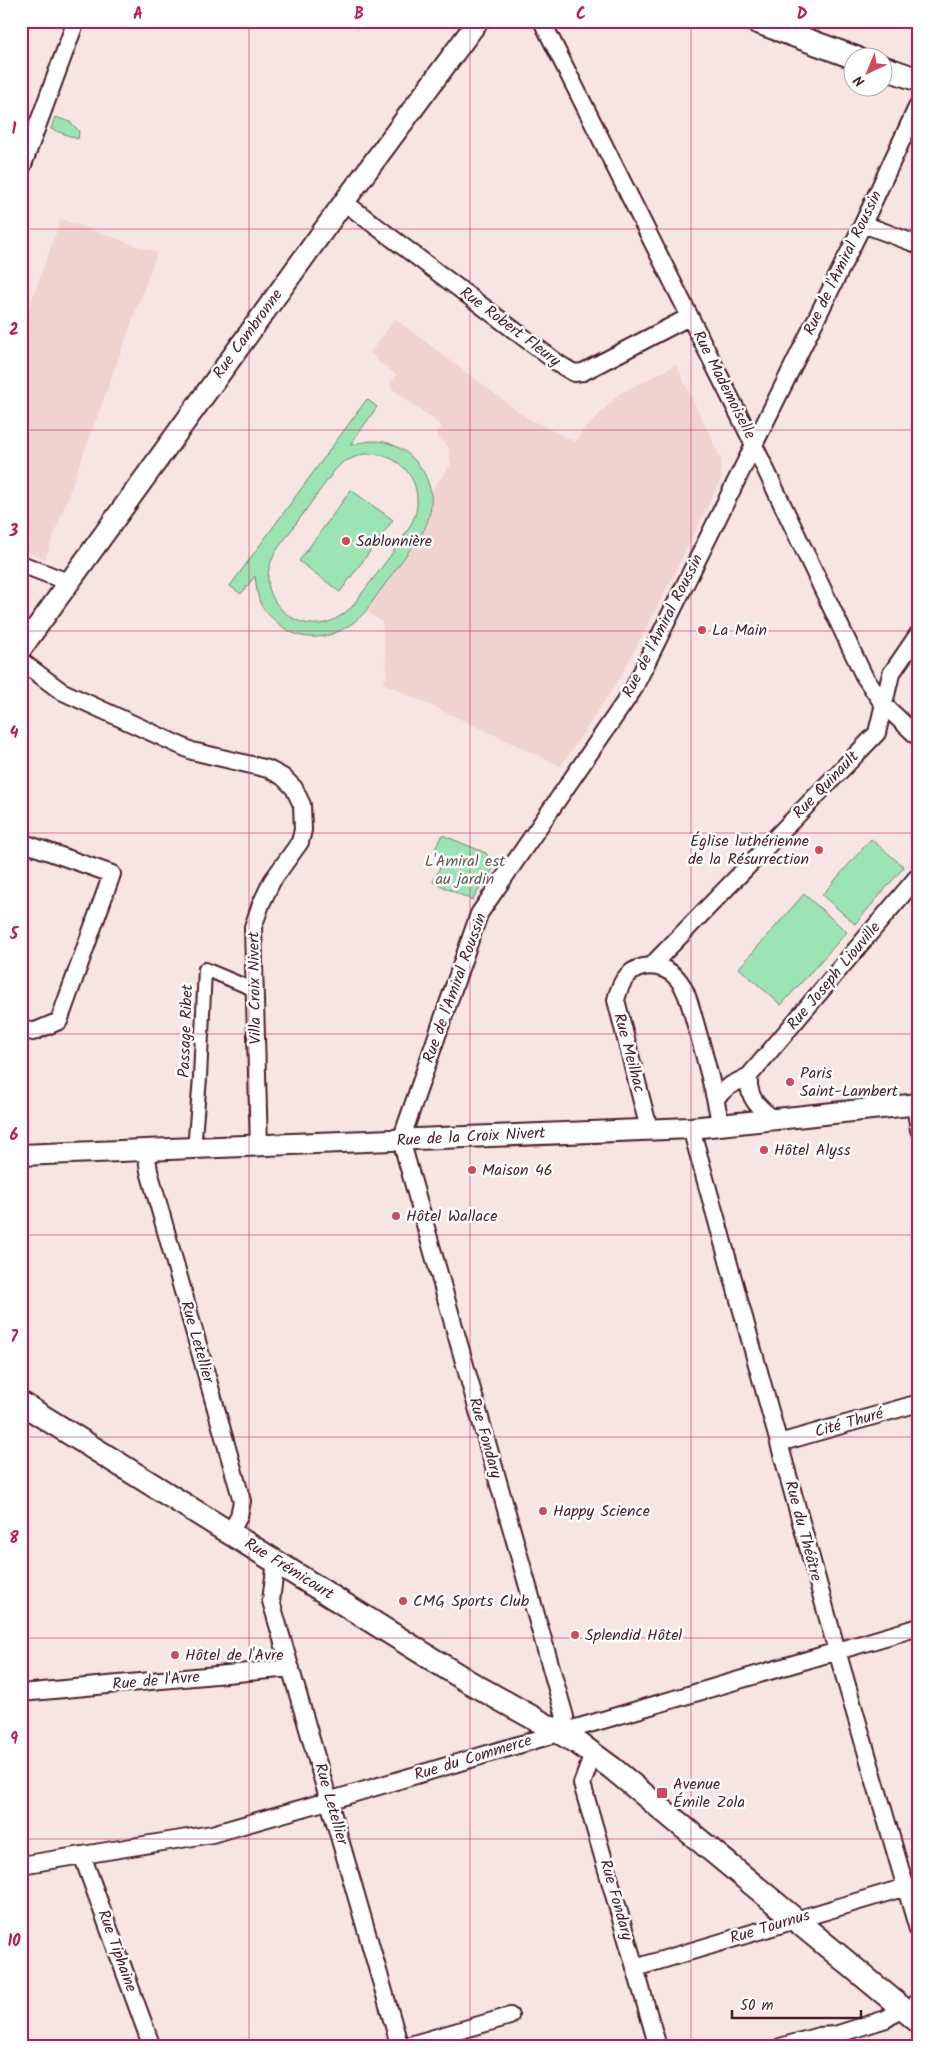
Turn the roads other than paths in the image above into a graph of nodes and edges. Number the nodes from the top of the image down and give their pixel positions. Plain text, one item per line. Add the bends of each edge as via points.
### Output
1 (76, 21) edge
2 (478, 21) edge
3 (542, 21) edge
4 (755, 21) edge
5 (842, 53) edge
6 (892, 71) edge
7 (919, 80) edge
8 (919, 103) edge
9 (21, 170) edge
10 (344, 202) junction
11 (863, 224) junction
12 (919, 245) edge
13 (690, 317) junction
14 (754, 444) junction
15 (21, 564) edge
16 (68, 582) junction
17 (919, 633) edge
18 (21, 649) edge
19 (21, 661) edge
20 (883, 704) junction
21 (919, 738) edge
22 (21, 842) edge
23 (919, 875) edge
24 (651, 966) junction
25 (256, 990) junction
26 (21, 1027) edge
27 (749, 1076) junction
28 (716, 1098) junction
29 (917, 1105) edge
30 (774, 1119) junction
31 (721, 1126) junction
32 (691, 1128) junction
33 (649, 1129) junction
34 (919, 1130) edge
35 (401, 1140) junction
36 (259, 1147) junction
37 (194, 1149) junction
38 (146, 1151) junction
39 (21, 1155) edge
40 (21, 1403) edge
41 (919, 1403) edge
42 (779, 1443) junction
43 (231, 1532) junction
44 (276, 1561) junction
45 (919, 1627) edge
46 (836, 1652) junction
47 (291, 1668) junction
48 (21, 1693) edge
49 (557, 1733) junction
50 (593, 1754) junction
51 (330, 1801) junction
52 (82, 1855) junction
53 (21, 1865) edge
54 (906, 1887) junction
55 (796, 1920) junction
56 (919, 1933) edge
57 (635, 1968) junction
58 (912, 2011) edge
59 (510, 2016) dead end
60 (152, 2047) edge
61 (400, 2047) edge
62 (404, 2047) edge
63 (658, 2047) edge
64 (780, 2047) edge

1 - 9 street
2 - 10 street, Rue Cambronne
3 - 13 street, Rue Mademoiselle
4 - 5 main road
6 - 7 main road
8 - 11 street, Rue de l'Amiral Roussin
10 - 13 street, Rue Robert Fleury via 574,373 583,372
10 - 16 street, Rue Cambronne
11 - 12 street
11 - 14 street, Rue de l'Amiral Roussin
13 - 14 street, Rue Mademoiselle
14 - 20 street, Rue Mademoiselle via 864,676
14 - 35 street, Rue de l'Amiral Roussin via 633,690 479,914
15 - 16 street
16 - 18 street, Rue Cambronne
17 - 20 street, Rue Quinault via 891,674
19 - 25 street, Villa Croix Nivert via 70,695 192,751 268,769 294,788 302,805 303,830 300,842 260,904 253,927
20 - 21 street, Rue Mademoiselle
20 - 24 street, Rue Quinault via 877,733
22 - 26 street via 112,874 58,1021 33,1032
23 - 27 street, Rue Joseph Liouville
24 - 28 street via 667,970 680,981 688,997
24 - 33 street, Rue Meilhac via 631,972 619,987 616,1000
25 - 36 street, Villa Croix Nivert
25 - 37 street, Passage Ribet via 205,969
27 - 28 street, Rue Joseph Liouville
27 - 30 street via 749,1092 755,1103
28 - 31 street
29 - 30 street, Rue de la Croix Nivert
29 - 34 street
30 - 31 street, Rue de la Croix Nivert
31 - 32 street, Rue de la Croix Nivert
32 - 33 street, Rue de la Croix Nivert
32 - 42 street, Rue du Théâtre
33 - 35 street, Rue de la Croix Nivert
35 - 36 street, Rue de la Croix Nivert
35 - 49 street, Rue Fondary via 566,1717
36 - 37 street, Rue de la Croix Nivert
37 - 38 street, Rue de la Croix Nivert
38 - 39 street, Rue de la Croix Nivert
38 - 43 street, Rue Letellier via 242,1501
40 - 43 main road, Rue Frémicourt
41 - 42 street, Cité Thuré
42 - 46 street, Rue du Théâtre
43 - 44 main road, Rue Frémicourt
44 - 47 street, Rue Letellier via 271,1601
44 - 49 main road, Rue Frémicourt
45 - 46 street, Rue du Commerce
46 - 49 street, Rue du Commerce
46 - 54 street, Rue du Théâtre
47 - 48 street, Rue de l'Avre
47 - 51 street, Rue Letellier
49 - 50 main road
49 - 51 street, Rue du Commerce
50 - 55 main road
50 - 57 street, Rue Fondary via 582,1784
51 - 52 street, Rue du Commerce via 212,1834
51 - 61 street, Rue Letellier
52 - 53 street, Rue du Commerce
52 - 60 street, Rue Tiphaine
54 - 55 street, Rue Tournus
54 - 56 street, Rue du Théâtre
55 - 57 street, Rue Tournus
55 - 58 main road
57 - 63 street, Rue Fondary
58 - 64 street via 835,2035
59 - 62 street

